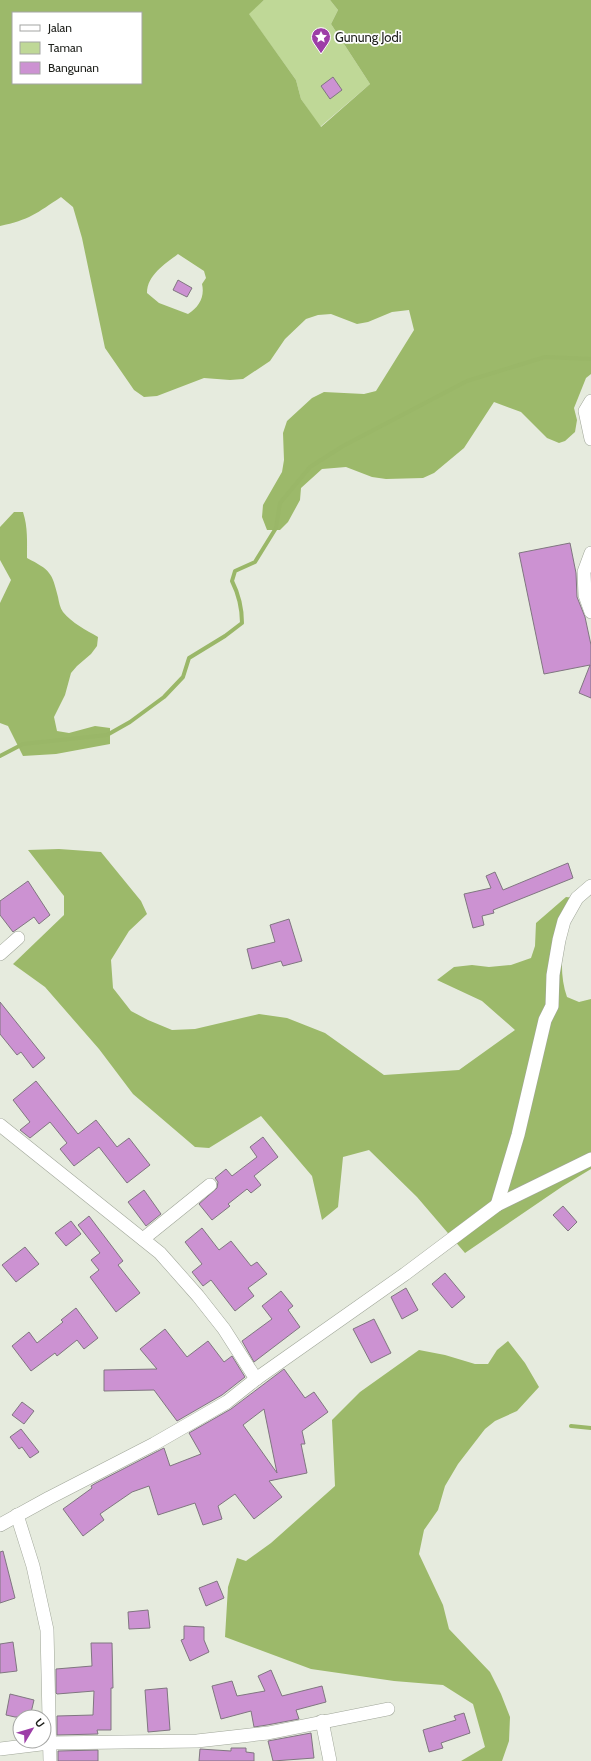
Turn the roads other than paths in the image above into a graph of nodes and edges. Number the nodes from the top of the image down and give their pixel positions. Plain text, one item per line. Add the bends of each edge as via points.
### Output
1 (591, 401) edge
2 (591, 440) edge
3 (591, 554) edge
4 (591, 612) edge
5 (591, 886) edge
6 (18, 938) dead end
7 (0, 954) edge
8 (0, 1125) edge
9 (591, 1159) edge
10 (210, 1185) dead end
11 (497, 1205) junction
12 (144, 1239) junction
13 (256, 1380) junction
14 (17, 1515) junction
15 (1, 1524) edge
16 (50, 1709) edge
17 (388, 1709) dead end
18 (322, 1722) junction
19 (52, 1743) edge
20 (12, 1747) edge
21 (0, 1748) edge
22 (49, 1749) edge
23 (50, 1761) edge
24 (330, 1761) edge

1 - 2 street via 585,411
3 - 4 street via 584,572 585,595
5 - 11 street via 577,898 564,921 553,975 552,1006 545,1020 518,1135
6 - 7 street
8 - 12 street
9 - 11 street
10 - 12 street
11 - 13 street
12 - 13 street via 198,1296 224,1329
13 - 14 street via 226,1402 154,1444
14 - 15 street
14 - 16 street via 34,1566 47,1630
17 - 18 street
18 - 19 street via 268,1733 197,1741
18 - 24 street
20 - 21 street
22 - 23 street

